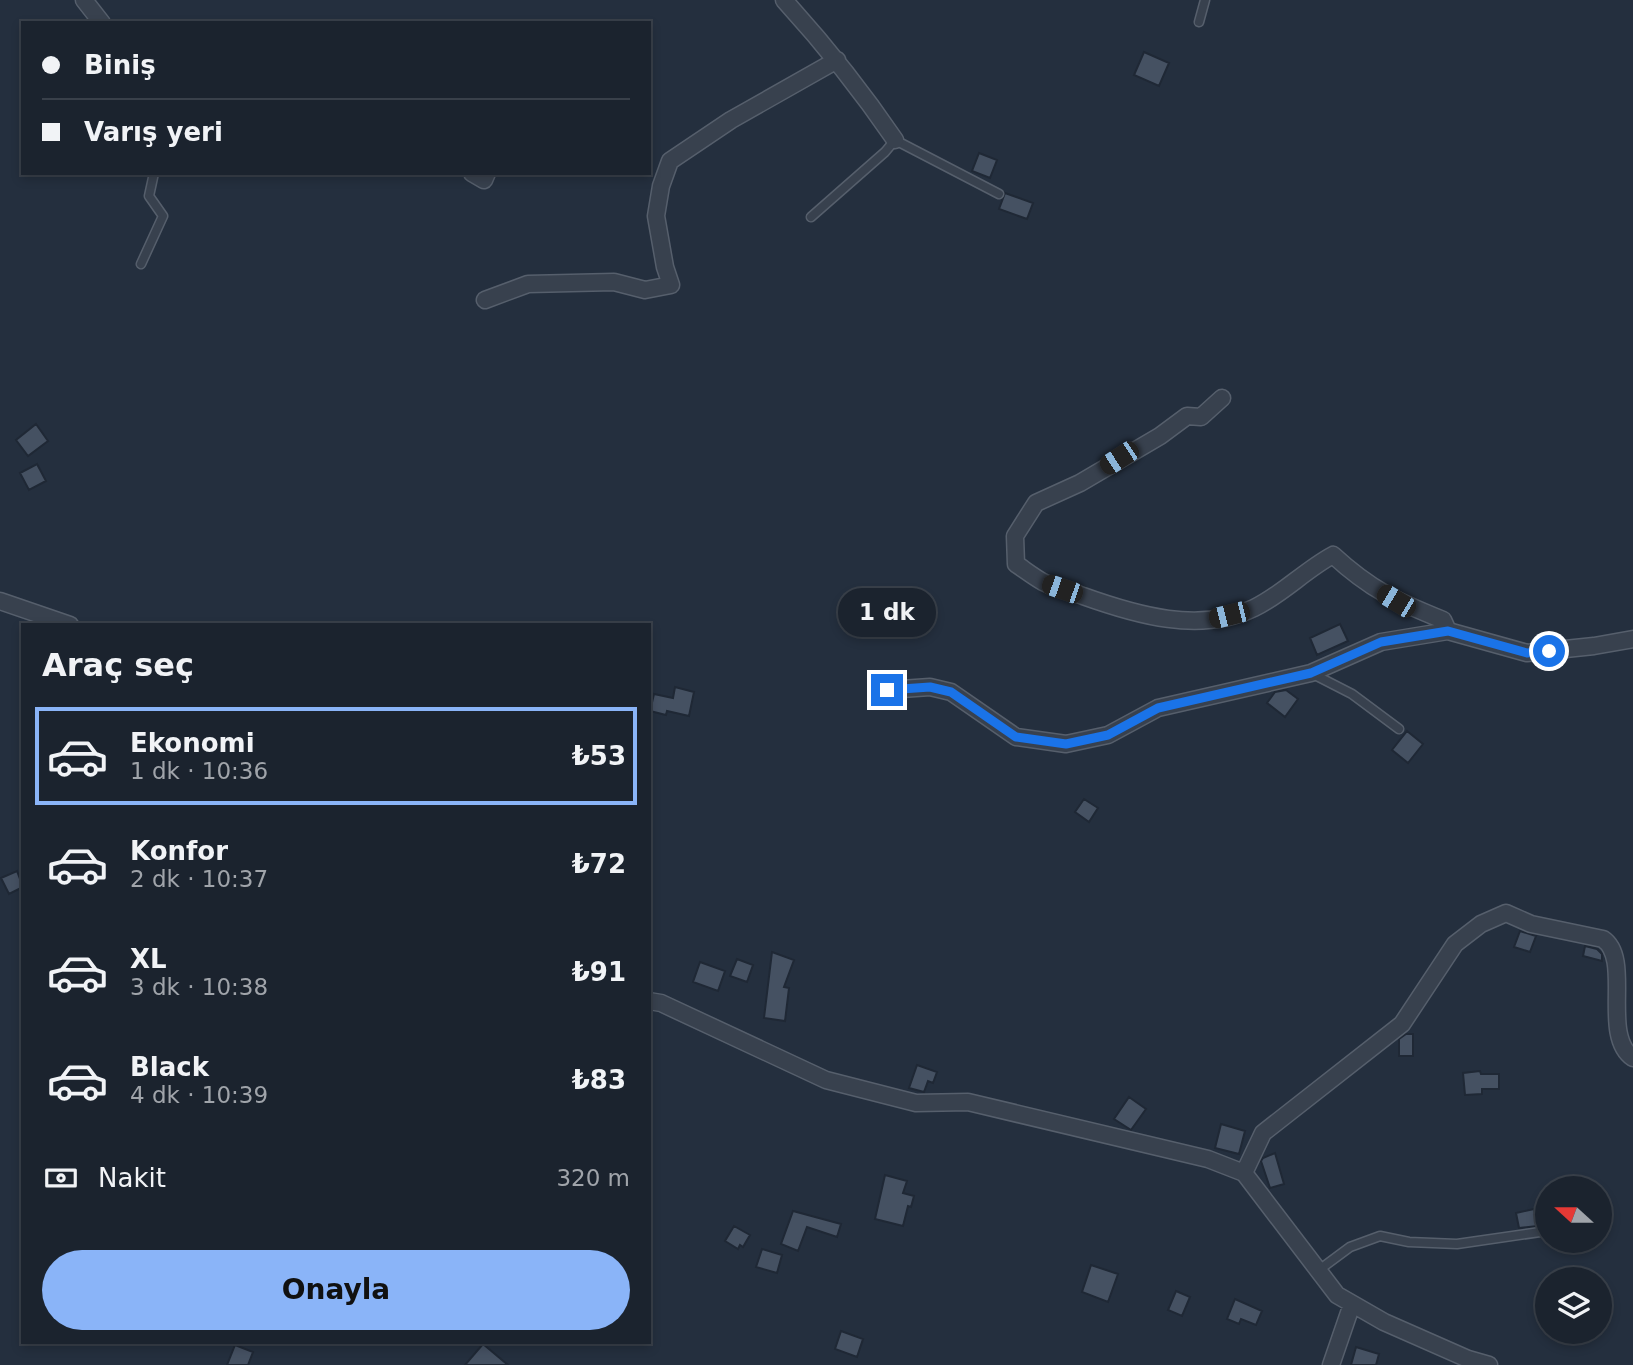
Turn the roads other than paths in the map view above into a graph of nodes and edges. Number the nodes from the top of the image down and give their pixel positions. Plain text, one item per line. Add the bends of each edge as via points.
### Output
1 (83, 0) edge
2 (785, 0) edge
3 (1205, 0) edge
4 (100, 21) edge
5 (1199, 22) dead end
6 (837, 60) junction
7 (895, 140) junction
8 (154, 175) edge
9 (999, 194) dead end
10 (811, 217) dead end
11 (141, 264) dead end
12 (485, 300) dead end
13 (1222, 398) dead end
14 (0, 601) edge
15 (64, 623) edge
16 (1448, 631) junction
17 (1633, 639) edge
18 (1311, 673) junction
19 (887, 690) dead end
20 (1399, 729) dead end
21 (651, 1001) edge
22 (1633, 1058) edge
23 (1244, 1173) junction
24 (1535, 1233) edge
25 (1319, 1270) junction
26 (1352, 1304) junction
27 (1331, 1365) edge
28 (1489, 1365) edge

1 - 4 street
2 - 6 street
3 - 5 lane
6 - 7 street
6 - 12 street via 731,120 670,161 656,216 671,285 645,289 614,282 528,284
7 - 9 lane
7 - 10 lane
8 - 11 lane via 149,197 163,216
13 - 16 street via 1201,417 1186,416 1080,483 1036,503 1015,536 1016,564 1044,582 1099,602 1151,617 1206,621 1252,609 1334,555 1360,580 1443,620
14 - 15 street
16 - 17 street via 1527,653
16 - 18 street via 1381,642
18 - 19 street via 1158,708 1108,735 1066,744 1016,737 951,692 930,687
18 - 20 lane via 1352,694
21 - 23 street via 826,1080 916,1103 968,1102 1208,1159
22 - 23 street via 1625,1053 1622,1039 1620,956 1612,943 1531,924 1506,913 1481,924 1455,944 1402,1024 1264,1133
23 - 25 street
24 - 25 lane via 1457,1244 1380,1236 1350,1247
25 - 26 street via 1338,1295
26 - 27 street
26 - 28 street

